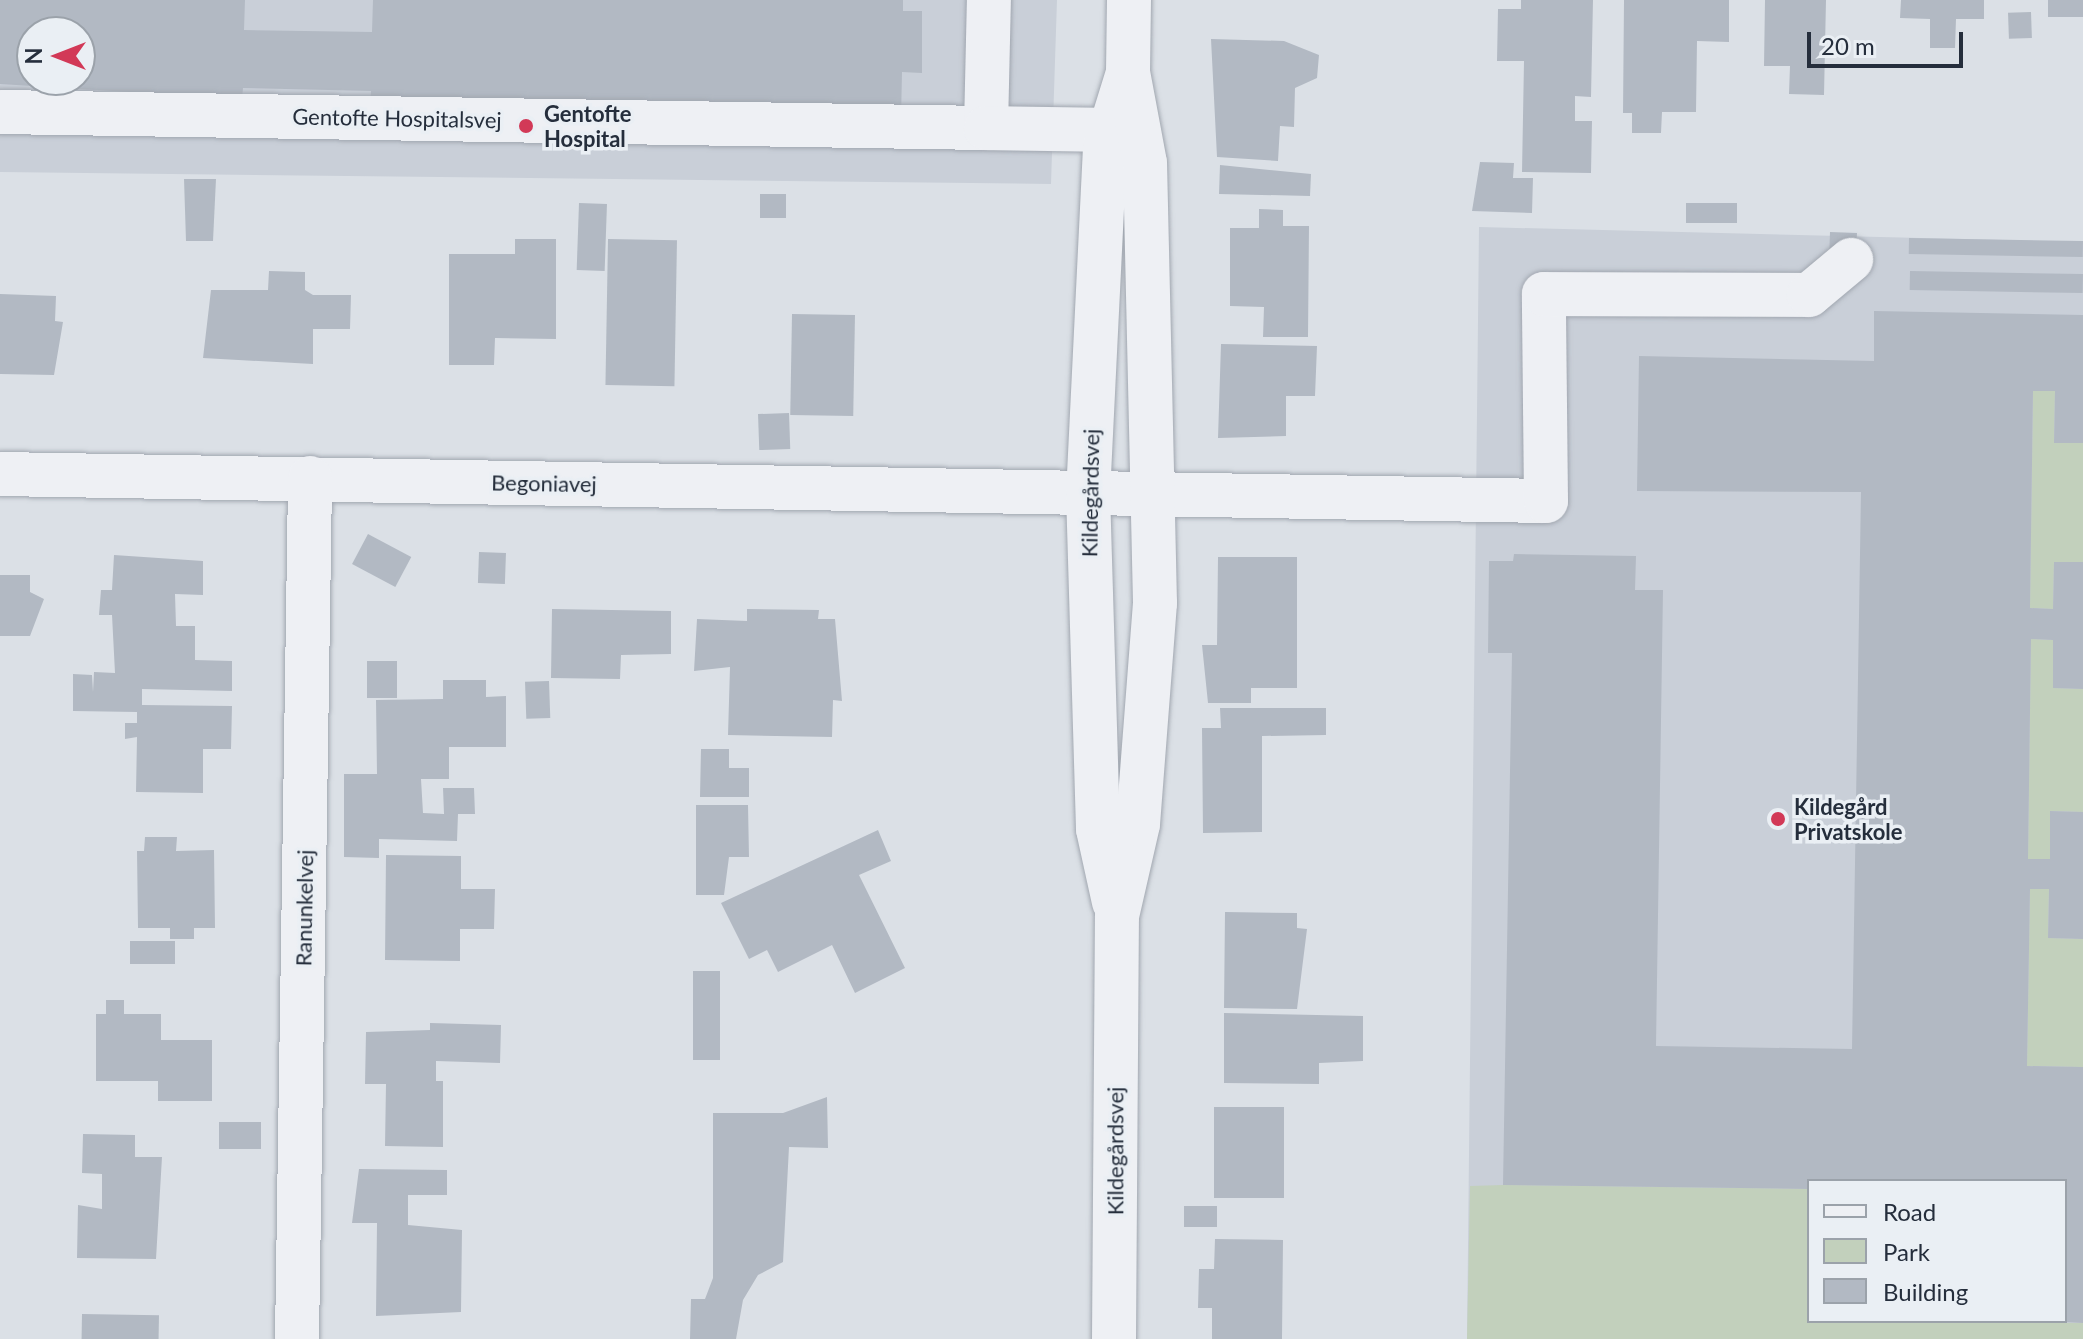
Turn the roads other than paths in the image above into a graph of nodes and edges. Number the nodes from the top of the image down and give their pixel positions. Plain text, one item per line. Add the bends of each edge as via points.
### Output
1 (989, 0) edge
2 (1129, 0) edge
3 (1128, 72) junction
4 (0, 112) edge
5 (986, 128) junction
6 (1110, 130) junction
7 (1851, 260) dead end
8 (0, 474) edge
9 (310, 478) junction
10 (1088, 495) junction
11 (1154, 497) junction
12 (1117, 916) junction
13 (297, 1339) edge
14 (1114, 1339) edge

1 - 5 street
2 - 3 street, Kildegårdsvej
3 - 6 street, Kildegårdsvej
3 - 11 street, Kildegårdsvej via 1145,163
4 - 5 street, Gentofte Hospitalsvej
5 - 6 street, Gentofte Hospitalsvej
6 - 10 street, Kildegårdsvej
7 - 11 street, Begoniavej via 1809,295 1544,294 1546,501
8 - 9 street, Begoniavej
9 - 10 street, Begoniavej
9 - 13 street, Ranunkelvej
10 - 11 street, Begoniavej
10 - 12 street, Kildegårdsvej via 1098,829
11 - 12 street, Kildegårdsvej via 1155,603 1138,824
12 - 14 street, Kildegårdsvej

